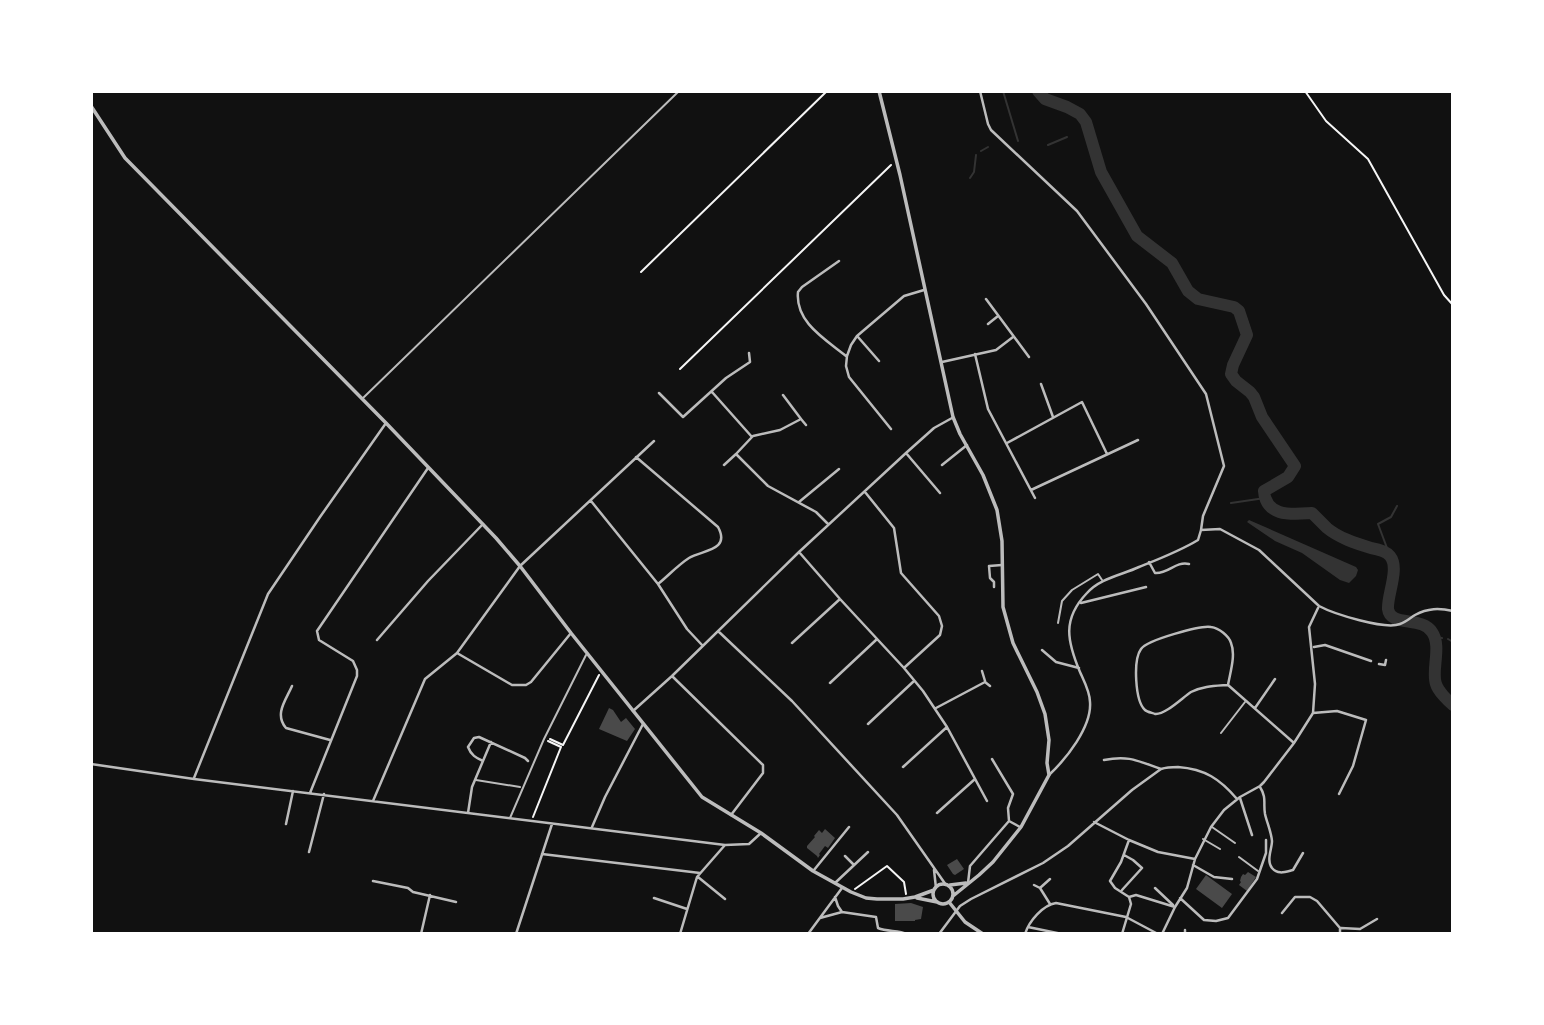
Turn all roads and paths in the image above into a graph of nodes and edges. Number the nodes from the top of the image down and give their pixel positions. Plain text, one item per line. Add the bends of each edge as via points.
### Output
1 (679, 91) edge
2 (827, 91) edge
3 (879, 91) edge
4 (980, 91) edge
5 (1305, 91) edge
6 (91, 106) edge
7 (896, 161) junction
8 (839, 261) dead end
9 (642, 272) dead end
10 (924, 290) junction
11 (986, 299) dead end
12 (1453, 304) edge
13 (998, 316) junction
14 (988, 324) dead end
15 (857, 336) junction
16 (1013, 337) junction
17 (749, 353) dead end
18 (975, 354) junction
19 (847, 356) junction
20 (1028, 357) dead end
21 (878, 361) dead end
22 (941, 362) junction
23 (680, 369) dead end
24 (1041, 384) dead end
25 (712, 392) junction
26 (659, 393) dead end
27 (783, 395) dead end
28 (361, 400) junction
29 (953, 417) junction
30 (1053, 417) junction
31 (801, 419) junction
32 (386, 424) junction
33 (806, 425) dead end
34 (891, 429) dead end
35 (752, 437) junction
36 (1138, 440) dead end
37 (654, 441) dead end
38 (1007, 443) junction
39 (967, 445) junction
40 (906, 453) junction
41 (736, 454) junction
42 (1107, 454) junction
43 (636, 457) junction
44 (942, 465) dead end
45 (724, 466) dead end
46 (428, 468) junction
47 (839, 469) dead end
48 (1031, 489) junction
49 (864, 492) junction
50 (940, 493) dead end
51 (1035, 498) dead end
52 (591, 501) junction
53 (799, 502) junction
54 (483, 524) junction
55 (829, 524) junction
56 (1201, 530) junction
57 (799, 552) junction
58 (1149, 562) junction
59 (1189, 564) dead end
60 (1002, 565) junction
61 (520, 566) junction
62 (1102, 581) junction
63 (658, 584) junction
64 (994, 587) dead end
65 (1146, 587) dead end
66 (840, 599) junction
67 (1079, 604) junction
68 (1319, 606) junction
69 (1453, 611) edge
70 (1058, 623) dead end
71 (718, 631) junction
72 (571, 633) junction
73 (877, 639) junction
74 (377, 640) dead end
75 (792, 643) dead end
76 (702, 645) junction
77 (1312, 647) junction
78 (1042, 650) dead end
79 (457, 653) junction
80 (587, 653) junction
81 (1386, 660) dead end
82 (1371, 661) dead end
83 (1379, 664) dead end
84 (904, 668) junction
85 (1079, 668) junction
86 (601, 671) junction
87 (982, 671) dead end
88 (672, 676) junction
89 (1275, 679) dead end
90 (915, 681) junction
91 (985, 682) junction
92 (830, 683) dead end
93 (1227, 685) junction
94 (292, 686) dead end
95 (990, 686) dead end
96 (1245, 701) junction
97 (936, 708) junction
98 (1254, 709) junction
99 (633, 711) junction
100 (1313, 713) junction
101 (643, 724) junction
102 (868, 724) dead end
103 (947, 727) junction
104 (1220, 733) dead end
105 (545, 738) junction
106 (330, 740) junction
107 (491, 742) junction
108 (1294, 743) junction
109 (992, 759) dead end
110 (483, 761) junction
111 (528, 761) dead end
112 (1104, 761) dead end
113 (91, 764) edge
114 (903, 767) dead end
115 (1163, 768) junction
116 (1049, 775) junction
117 (194, 779) junction
118 (975, 779) junction
119 (474, 780) junction
120 (1259, 786) junction
121 (520, 787) dead end
122 (293, 791) junction
123 (310, 793) junction
124 (324, 794) junction
125 (1339, 794) dead end
126 (1238, 798) junction
127 (373, 801) junction
128 (987, 802) dead end
129 (468, 813) junction
130 (937, 813) dead end
131 (731, 815) junction
132 (509, 819) junction
133 (1010, 821) junction
134 (1094, 821) junction
135 (531, 822) junction
136 (286, 824) dead end
137 (552, 824) junction
138 (592, 827) junction
139 (849, 827) dead end
140 (1021, 827) junction
141 (1211, 827) junction
142 (761, 833) junction
143 (1252, 835) dead end
144 (1203, 839) junction
145 (1129, 840) junction
146 (1266, 840) dead end
147 (1234, 843) dead end
148 (725, 845) junction
149 (1220, 849) dead end
150 (309, 852) dead end
151 (868, 852) dead end
152 (1303, 853) dead end
153 (542, 854) junction
154 (1124, 855) junction
155 (845, 856) dead end
156 (1239, 857) dead end
157 (1195, 859) junction
158 (854, 865) junction
159 (1193, 865) junction
160 (934, 870) junction
161 (813, 871) junction
162 (1260, 872) junction
163 (699, 875) junction
164 (1050, 879) dead end
165 (1232, 879) dead end
166 (373, 881) dead end
167 (968, 883) junction
168 (834, 884) junction
169 (1034, 884) dead end
170 (947, 885) junction
171 (842, 888) junction
172 (1040, 888) junction
173 (1155, 888) dead end
174 (935, 889) junction
175 (1121, 891) junction
176 (851, 892) junction
177 (430, 895) junction
178 (953, 896) junction
179 (835, 897) junction
180 (915, 897) junction
181 (1129, 897) junction
182 (653, 898) dead end
183 (906, 898) junction
184 (1180, 898) junction
185 (726, 899) dead end
186 (456, 902) dead end
187 (938, 902) junction
188 (949, 902) junction
189 (1050, 904) junction
190 (1175, 907) junction
191 (687, 909) junction
192 (842, 912) junction
193 (956, 912) junction
194 (1282, 913) dead end
195 (1126, 917) junction
196 (820, 918) junction
197 (1377, 919) dead end
198 (1028, 927) junction
199 (1340, 928) junction
200 (421, 934) edge
201 (516, 934) edge
202 (680, 934) edge
203 (808, 934) edge
204 (906, 934) edge
205 (939, 934) edge
206 (983, 934) edge
207 (1026, 934) edge
208 (1062, 934) edge
209 (1122, 934) edge
210 (1160, 934) edge
211 (1340, 934) edge

1 - 28 lane
2 - 9 path
3 - 7 street
4 - 56 street via 992,130 1077,211 1206,394 1224,466
5 - 12 path via 1326,121 1368,159
6 - 28 street via 125,158
7 - 10 street
7 - 23 path
8 - 19 street via 797,292 797,302 810,327
10 - 15 street via 904,296
10 - 22 street
11 - 13 street
13 - 14 street
13 - 16 street
15 - 19 street
15 - 21 street
16 - 18 street via 996,349
16 - 20 street
17 - 25 street via 750,362
18 - 22 street
18 - 38 street via 985,401
19 - 34 street via 849,377
22 - 29 street
24 - 30 street
25 - 26 street via 683,417
25 - 35 street
27 - 31 street
28 - 32 street
29 - 39 street
29 - 40 street
30 - 38 street
30 - 42 street via 1083,402
31 - 33 street
31 - 35 street
32 - 46 street
32 - 117 street via 268,594
35 - 41 street
36 - 42 street
37 - 43 street
38 - 48 street
39 - 44 street
39 - 60 street via 997,510
40 - 49 street
40 - 50 street
41 - 45 street
41 - 53 street via 768,486
42 - 48 street
43 - 52 street
43 - 63 street via 718,527 721,535 716,548 690,558
46 - 54 street
46 - 106 street via 317,631 319,640 353,661 358,670
47 - 53 street
48 - 51 street
49 - 55 street
49 - 84 street via 894,528 901,573 939,616 942,626 938,637
52 - 61 street
52 - 63 street
53 - 55 street
54 - 61 street
54 - 74 street
55 - 57 street
56 - 58 street via 1198,540
56 - 68 street via 1220,529 1259,550
57 - 66 street
57 - 71 street
58 - 59 street via 1155,573
58 - 62 street
60 - 64 street via 989,566
60 - 116 street via 1003,607 1013,643 1045,714
61 - 72 street
61 - 79 street
62 - 67 street
62 - 70 lane via 1098,574 1072,590 1062,601
63 - 76 street
65 - 67 street
66 - 73 street
66 - 75 street
67 - 85 street via 1068,630
68 - 69 street via 1343,616 1396,625 1440,608
68 - 77 street via 1309,627
71 - 76 street
71 - 160 street via 792,701 897,815
72 - 79 street via 526,685 512,685
72 - 80 street
73 - 84 street
73 - 92 street
76 - 88 street
77 - 82 street via 1325,645
77 - 100 street
78 - 85 street via 1056,662
79 - 127 street via 425,679
80 - 86 street
80 - 105 lane
81 - 83 street via 1385,665
84 - 90 street
85 - 116 street via 1090,701 1089,715 1073,747
86 - 99 street
86 - 105 path via 563,745
87 - 91 street
88 - 99 street
88 - 131 street via 764,765 763,774
89 - 98 street
90 - 97 street
90 - 102 street
91 - 95 street
91 - 97 street
93 - 93 street via 1192,692 1160,714 1146,711 1140,703 1135,668 1140,649 1158,638 1210,626 1232,644
93 - 96 street
94 - 106 street via 280,715 283,725
96 - 98 street
96 - 104 lane
97 - 103 street
98 - 108 street
99 - 101 street
100 - 108 street
100 - 125 street via 1337,711 1366,720 1353,766
101 - 131 street via 702,797
101 - 138 street
103 - 114 street
103 - 118 street
105 - 132 lane
105 - 135 path via 561,747
106 - 123 street
107 - 110 street
107 - 110 street via 474,738 468,747
107 - 111 street
108 - 120 street
109 - 133 street via 1013,794
110 - 119 street
112 - 115 street via 1133,758
113 - 117 street
115 - 126 street via 1205,772
115 - 134 street
116 - 140 street
117 - 122 street
118 - 128 street
118 - 130 street
119 - 121 lane
119 - 129 street
120 - 126 street
120 - 152 street via 1266,801 1272,867 1281,873 1293,870
122 - 123 street
122 - 136 street
123 - 124 street
124 - 127 street
124 - 150 street
126 - 141 street
126 - 143 street
127 - 129 street
129 - 132 street
131 - 142 street
132 - 135 street
133 - 140 street
133 - 167 street via 970,866
134 - 145 street
134 - 193 street via 1040,866 982,893
135 - 137 street
137 - 138 street
137 - 153 street
138 - 148 street
139 - 161 street
140 - 167 street via 993,862
141 - 144 street
141 - 147 lane
142 - 148 street via 750,844
142 - 161 street
144 - 149 lane
144 - 157 street
145 - 154 street
145 - 157 street via 1158,852
146 - 162 street
148 - 163 street
151 - 158 street
153 - 163 street
153 - 201 street
154 - 175 street via 1110,881
154 - 175 street via 1142,868
155 - 158 street
156 - 162 lane
157 - 159 street
158 - 168 street
159 - 165 street via 1214,877
159 - 184 street
160 - 170 street
160 - 174 street
161 - 168 street
162 - 184 street via 1244,898 1222,920 1204,920
163 - 185 street
163 - 191 street
164 - 172 street
166 - 177 street
167 - 170 street
167 - 178 street
168 - 171 street
169 - 172 street
170 - 174 street
170 - 178 street
171 - 176 street
171 - 179 street
172 - 189 street
173 - 190 street
174 - 180 street
174 - 187 street
175 - 181 street
176 - 183 street via 866,898
176 - 183 path via 887,866 904,882
177 - 186 street
177 - 200 street
178 - 188 street
179 - 192 street
179 - 196 street
180 - 183 street
180 - 187 street
181 - 190 street
181 - 195 street
182 - 191 street
184 - 190 street
187 - 188 street
188 - 193 street
189 - 195 street
189 - 198 street
190 - 210 street
191 - 202 street
192 - 196 street
192 - 204 street via 876,917 878,928
193 - 205 street
193 - 206 street
194 - 199 street via 1295,897 1310,897
195 - 209 street
195 - 210 street
196 - 203 street
197 - 199 street via 1360,929
198 - 207 street
198 - 208 street
199 - 211 street

